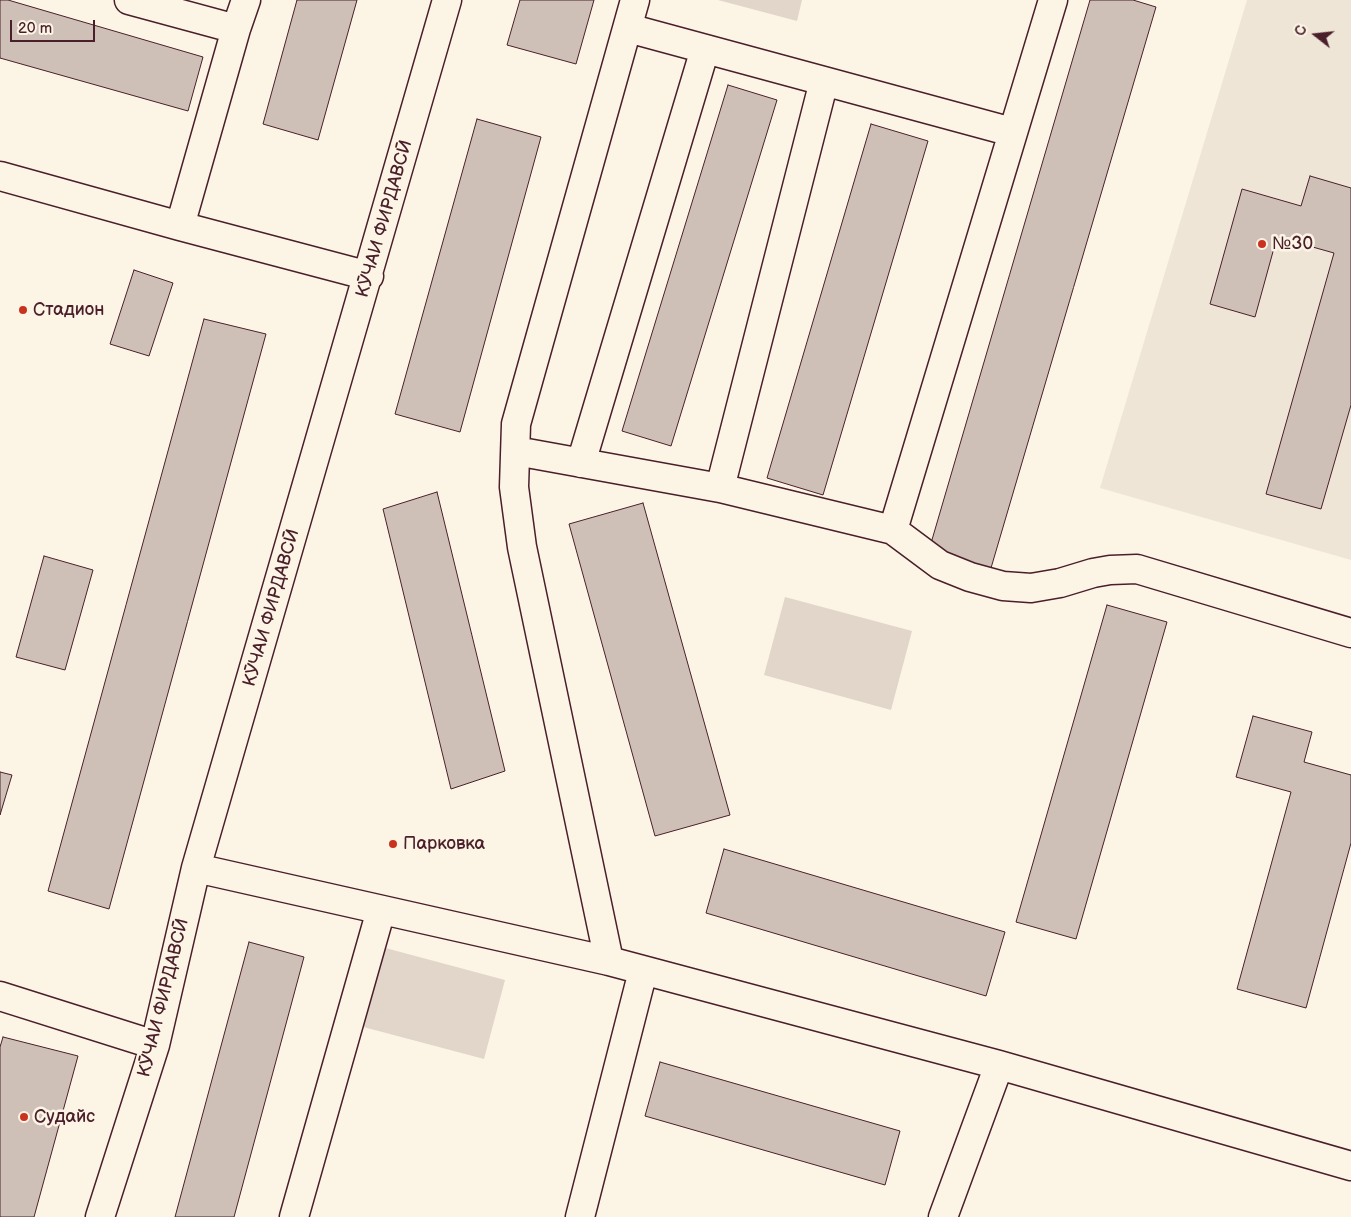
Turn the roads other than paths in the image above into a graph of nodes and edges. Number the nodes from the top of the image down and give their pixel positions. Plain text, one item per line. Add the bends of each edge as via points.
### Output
1 (129, 0) edge
2 (246, 0) edge
3 (448, 0) edge
4 (635, 0) edge
5 (1053, 0) edge
6 (628, 28) junction
7 (236, 29) junction
8 (705, 49) junction
9 (824, 81) junction
10 (1012, 132) junction
11 (0, 176) edge
12 (180, 226) junction
13 (369, 276) junction
14 (516, 451) junction
15 (581, 463) junction
16 (720, 488) junction
17 (893, 530) junction
18 (1351, 634) edge
19 (196, 868) junction
20 (381, 910) junction
21 (609, 961) junction
22 (642, 971) junction
23 (0, 996) edge
24 (155, 1045) junction
25 (999, 1065) junction
26 (1351, 1166) edge
27 (100, 1217) edge
28 (294, 1217) edge
29 (580, 1217) edge
30 (943, 1217) edge

1 - 7 street
2 - 7 street
3 - 13 street, КӮЧАИ ФИРДАВСӢ
4 - 6 street
5 - 10 street
6 - 8 street
6 - 14 street via 516,424
7 - 12 street
8 - 9 street
8 - 15 street
9 - 10 street
9 - 16 street
10 - 17 street
11 - 12 street
12 - 13 street
13 - 19 street, КӮЧАИ ФИРДАВСӢ
14 - 15 street
14 - 21 street via 514,487 522,547
15 - 16 street
16 - 17 street
17 - 18 street via 940,565 1003,586 1031,588 1093,572 1137,569
19 - 20 street
19 - 24 street, КӮЧАИ ФИРДАВСӢ
20 - 21 street
20 - 28 street
21 - 22 street
22 - 25 street
22 - 29 street
23 - 24 street
24 - 27 street, КӮЧАИ ФИРДАВСӢ
25 - 26 street
25 - 30 street

